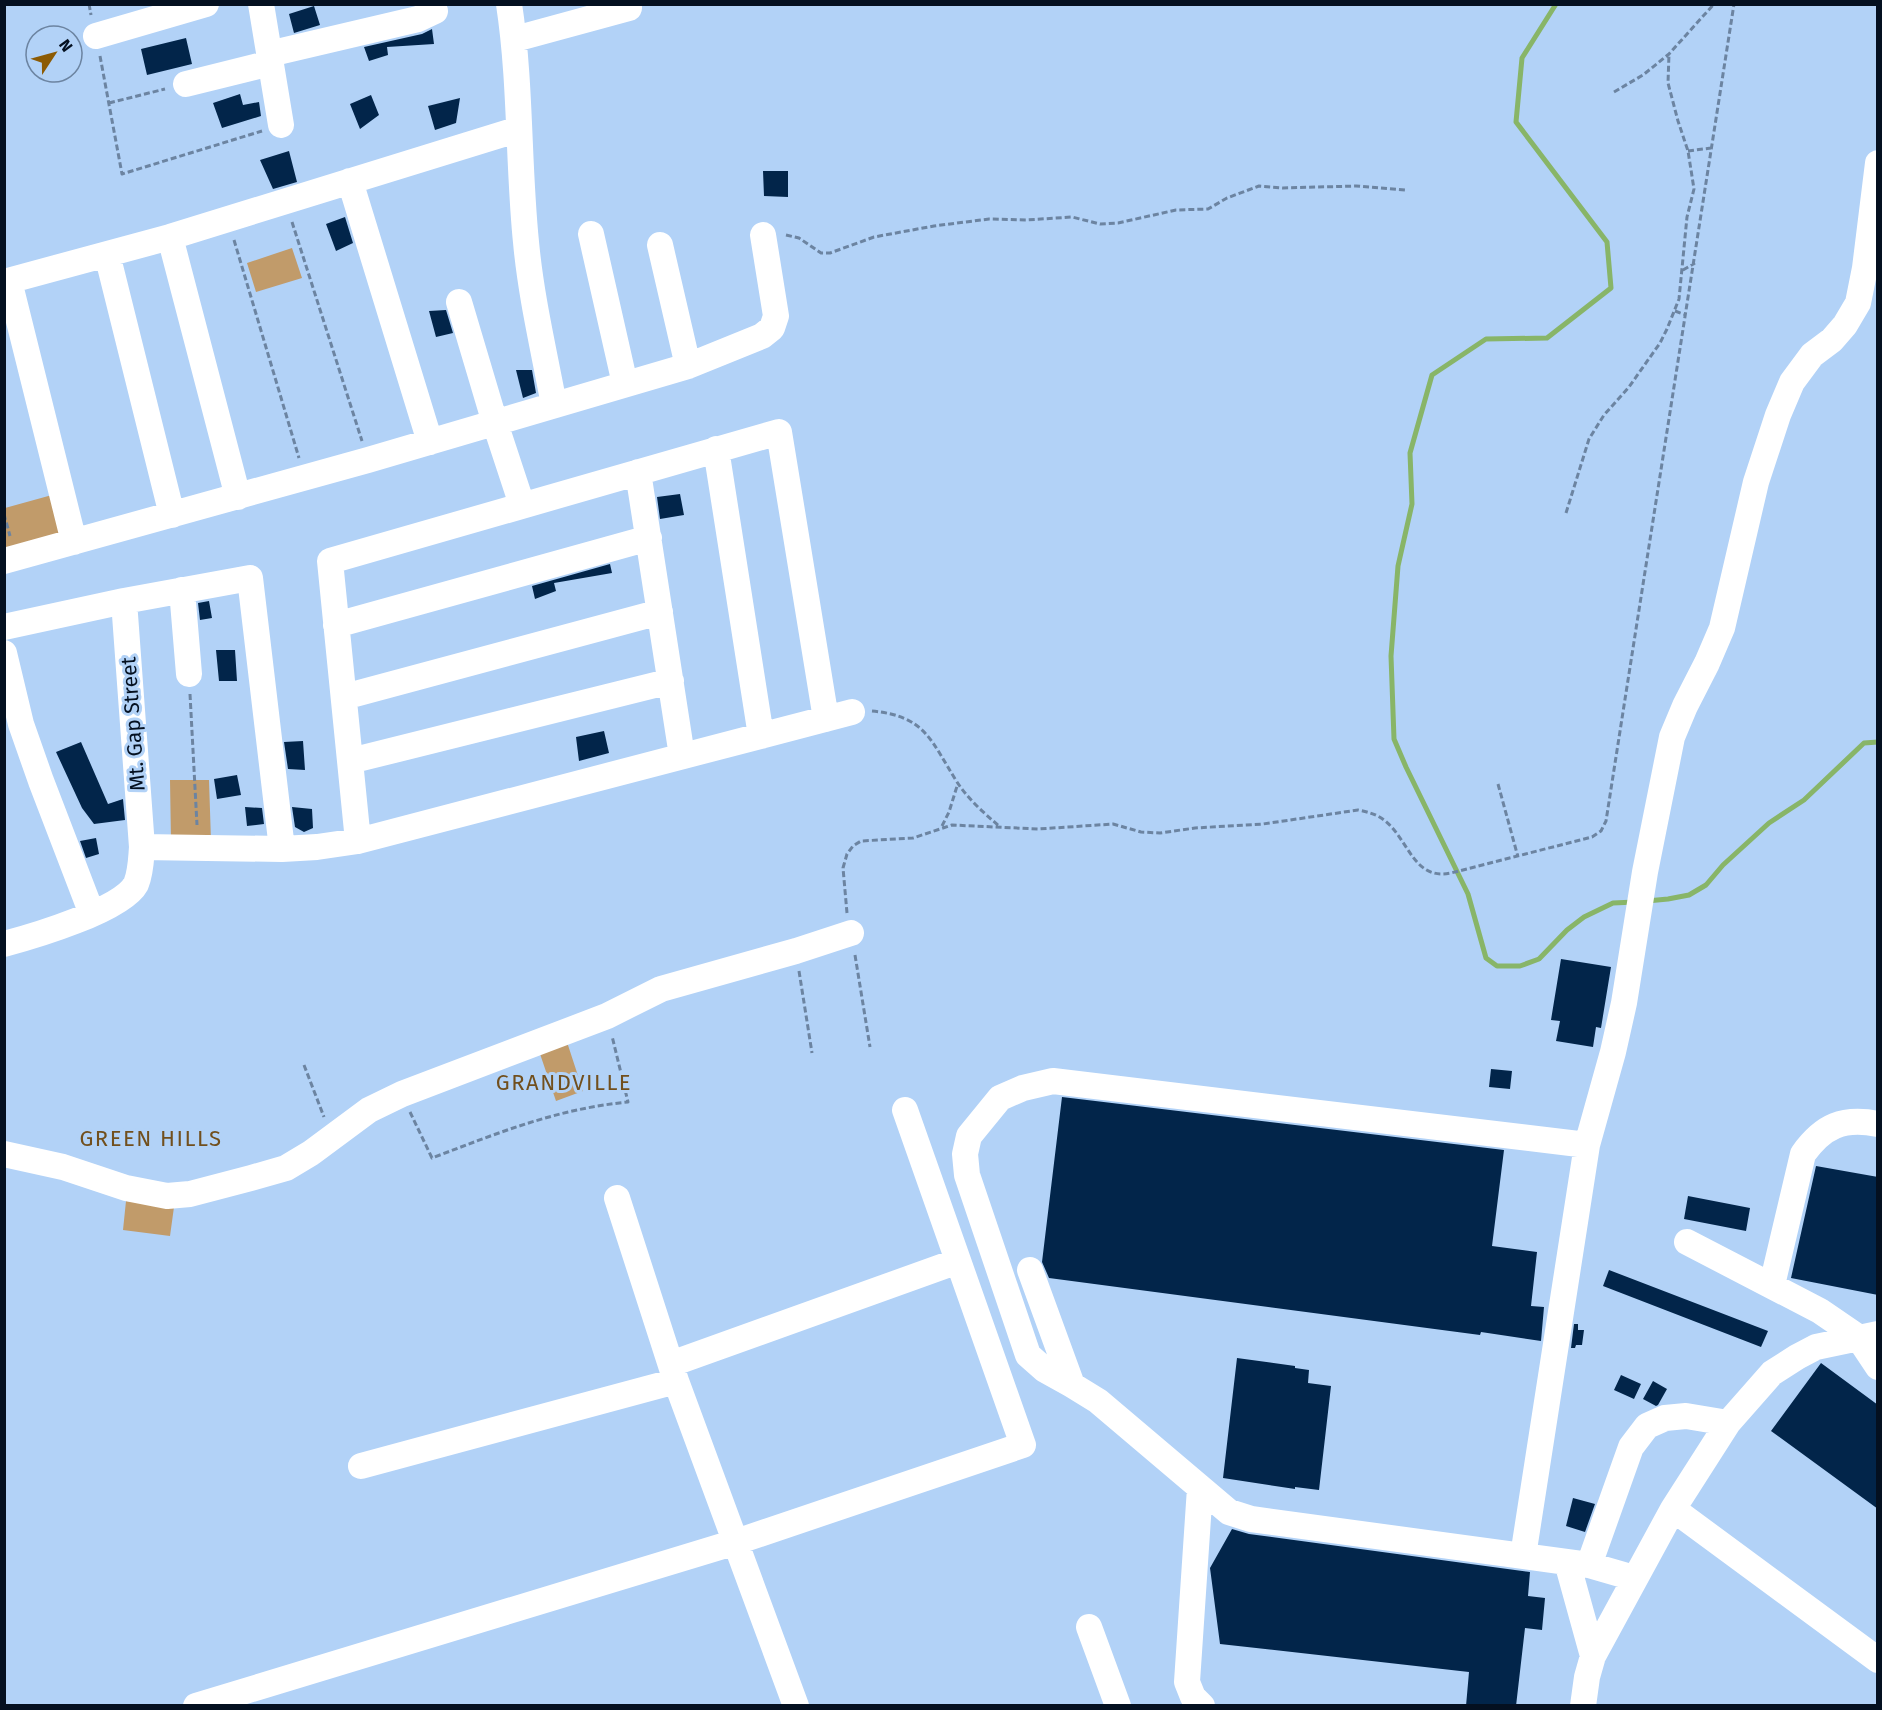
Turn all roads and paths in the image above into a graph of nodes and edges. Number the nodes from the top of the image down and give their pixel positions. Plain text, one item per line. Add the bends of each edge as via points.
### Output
1 (89, 4) edge
2 (206, 4) edge
3 (261, 4) edge
4 (509, 4) edge
5 (1714, 4) edge
6 (1734, 4) edge
7 (629, 8) dead end
8 (435, 11) dead end
9 (96, 36) junction
10 (515, 39) junction
11 (1669, 54) junction
12 (270, 58) junction
13 (186, 84) joint
14 (1614, 92) dead end
15 (109, 103) junction
16 (281, 125) joint
17 (519, 129) junction
18 (1711, 148) junction
19 (1688, 151) junction
20 (1878, 163) edge
21 (350, 181) junction
22 (1405, 190) dead end
23 (285, 200) junction
24 (227, 218) junction
25 (591, 234) dead end
26 (763, 235) joint
27 (170, 237) junction
28 (660, 245) dead end
29 (107, 254) junction
30 (1695, 263) junction
31 (1682, 270) junction
32 (7, 281) edge
33 (459, 302) dead end
34 (1675, 311) junction
35 (1686, 315) junction
36 (688, 366) junction
37 (625, 384) junction
38 (554, 405) junction
39 (495, 423) junction
40 (430, 442) junction
41 (716, 449) junction
42 (368, 460) junction
43 (638, 472) junction
44 (305, 478) junction
45 (238, 497) junction
46 (522, 505) junction
47 (1566, 513) dead end
48 (4, 514) edge
49 (172, 515) junction
50 (649, 538) junction
51 (74, 542) junction
52 (8, 552) edge
53 (182, 590) junction
54 (124, 601) junction
55 (660, 612) junction
56 (336, 625) junction
57 (4, 627) edge
58 (4, 653) edge
59 (189, 674) joint
60 (671, 681) junction
61 (344, 697) junction
62 (852, 712) joint
63 (826, 719) junction
64 (761, 736) junction
65 (682, 756) junction
66 (350, 761) junction
67 (958, 783) junction
68 (1498, 784) dead end
69 (941, 827) junction
70 (999, 827) junction
71 (197, 831) dead end
72 (358, 841) junction
73 (142, 847) junction
74 (282, 849) junction
75 (1518, 857) junction
76 (92, 914) junction
77 (851, 933) junction
78 (4, 944) edge
79 (796, 951) junction
80 (607, 1016) junction
81 (870, 1047) dead end
82 (812, 1053) dead end
83 (304, 1065) dead end
84 (402, 1094) junction
85 (904, 1110) dead end
86 (1878, 1124) edge
87 (332, 1137) junction
88 (1587, 1145) junction
89 (4, 1154) edge
90 (617, 1198) dead end
91 (1687, 1242) dead end
92 (958, 1261) junction
93 (1029, 1270) dead end
94 (1772, 1285) junction
95 (1868, 1336) edge
96 (1878, 1367) edge
97 (674, 1373) junction
98 (1072, 1385) junction
99 (1728, 1423) junction
100 (361, 1466) dead end
101 (1200, 1488) junction
102 (1673, 1509) junction
103 (736, 1542) junction
104 (1523, 1556) junction
105 (1578, 1563) junction
106 (1634, 1578) junction
107 (1089, 1627) dead end
108 (1593, 1656) junction
109 (1878, 1660) edge
110 (790, 1704) edge
111 (196, 1706) edge
112 (1118, 1706) edge
113 (1202, 1706) edge
114 (1583, 1706) edge

1 - 9 path
2 - 9 street
3 - 12 street
4 - 10 street
5 - 11 path
6 - 18 path
7 - 10 street
8 - 12 street via 418,19
9 - 15 path
10 - 17 street
11 - 14 path
11 - 19 path via 1668,83
12 - 13 street
12 - 16 street
13 - 15 path
15 - 16 path via 122,174
17 - 21 street
17 - 38 street via 526,244
18 - 19 path
18 - 30 path
19 - 31 path via 1694,189
20 - 88 street via 1858,303 1845,325 1812,355 1792,382 1756,482 1722,628 1672,737 1624,1003
21 - 23 street
21 - 40 street
22 - 26 path via 1259,186 1208,209 1176,210 1118,223 1100,224 1072,217 989,219 874,237 821,253 791,235
23 - 24 street
23 - 42 path
24 - 27 street
24 - 44 path
25 - 37 street
26 - 36 street via 776,316 772,328 762,336
27 - 29 street
27 - 45 street
28 - 36 street
29 - 32 street
29 - 49 street
30 - 31 path
30 - 35 path
31 - 34 path
32 - 51 street
33 - 39 street
34 - 35 path
34 - 47 path via 1660,343 1589,439
35 - 75 path via 1606,821 1592,837
36 - 37 street
37 - 38 street
38 - 39 street
39 - 40 street
39 - 46 street
40 - 42 street
41 - 43 street
41 - 63 street via 779,432
41 - 64 street
42 - 44 street
43 - 46 street
43 - 50 street
44 - 45 street
45 - 49 street
46 - 56 street via 330,561
48 - 52 path
49 - 51 street
50 - 55 street
50 - 56 street
51 - 52 street
53 - 54 street
53 - 59 street
53 - 74 street via 250,578
54 - 57 street
54 - 73 street, Mt. Gap Street
55 - 60 street
55 - 61 street
56 - 61 street
58 - 76 street via 21,724
59 - 71 path
60 - 65 street
60 - 66 street
61 - 66 street
62 - 63 street
62 - 67 path via 892,713 916,724 941,753
63 - 64 street
64 - 65 street
65 - 72 street
66 - 72 street
67 - 69 path
67 - 70 path
68 - 75 path
69 - 70 path
69 - 77 path via 913,838 861,841 853,846 843,868
70 - 75 path via 1038,829 1113,824 1160,833 1358,810 1385,821 1422,868 1437,875
72 - 74 street
73 - 74 street
73 - 76 street, Mt. Gap Street via 141,869 135,885
76 - 78 street, Mt. Gap Street
77 - 79 street
77 - 81 path
79 - 80 street via 661,989
79 - 82 path
80 - 84 street
80 - 84 path via 628,1102 559,1113 432,1158
83 - 87 path
84 - 87 street via 369,1110
85 - 92 street
86 - 94 street via 1843,1123 1825,1130 1810,1143 1803,1154
87 - 89 street via 286,1168 190,1194 167,1196
88 - 98 street via 1053,1081 1000,1098 969,1136 965,1154 967,1175 1028,1354 1045,1370
88 - 104 street
90 - 97 street
91 - 94 street
92 - 97 street
92 - 103 street via 1023,1445
93 - 98 street
94 - 95 street
95 - 96 street
95 - 99 street via 1816,1347 1797,1357 1772,1373
97 - 100 street
97 - 103 street
98 - 101 street via 1098,1401
99 - 102 street
99 - 105 street via 1686,1416 1665,1418 1647,1426 1631,1447
101 - 104 street via 1229,1512 1251,1519
101 - 113 street via 1187,1682 1193,1698
102 - 106 street
102 - 109 street
103 - 110 street
103 - 111 street
104 - 105 street
105 - 106 street
105 - 108 street
106 - 108 street
107 - 112 street
108 - 114 street

